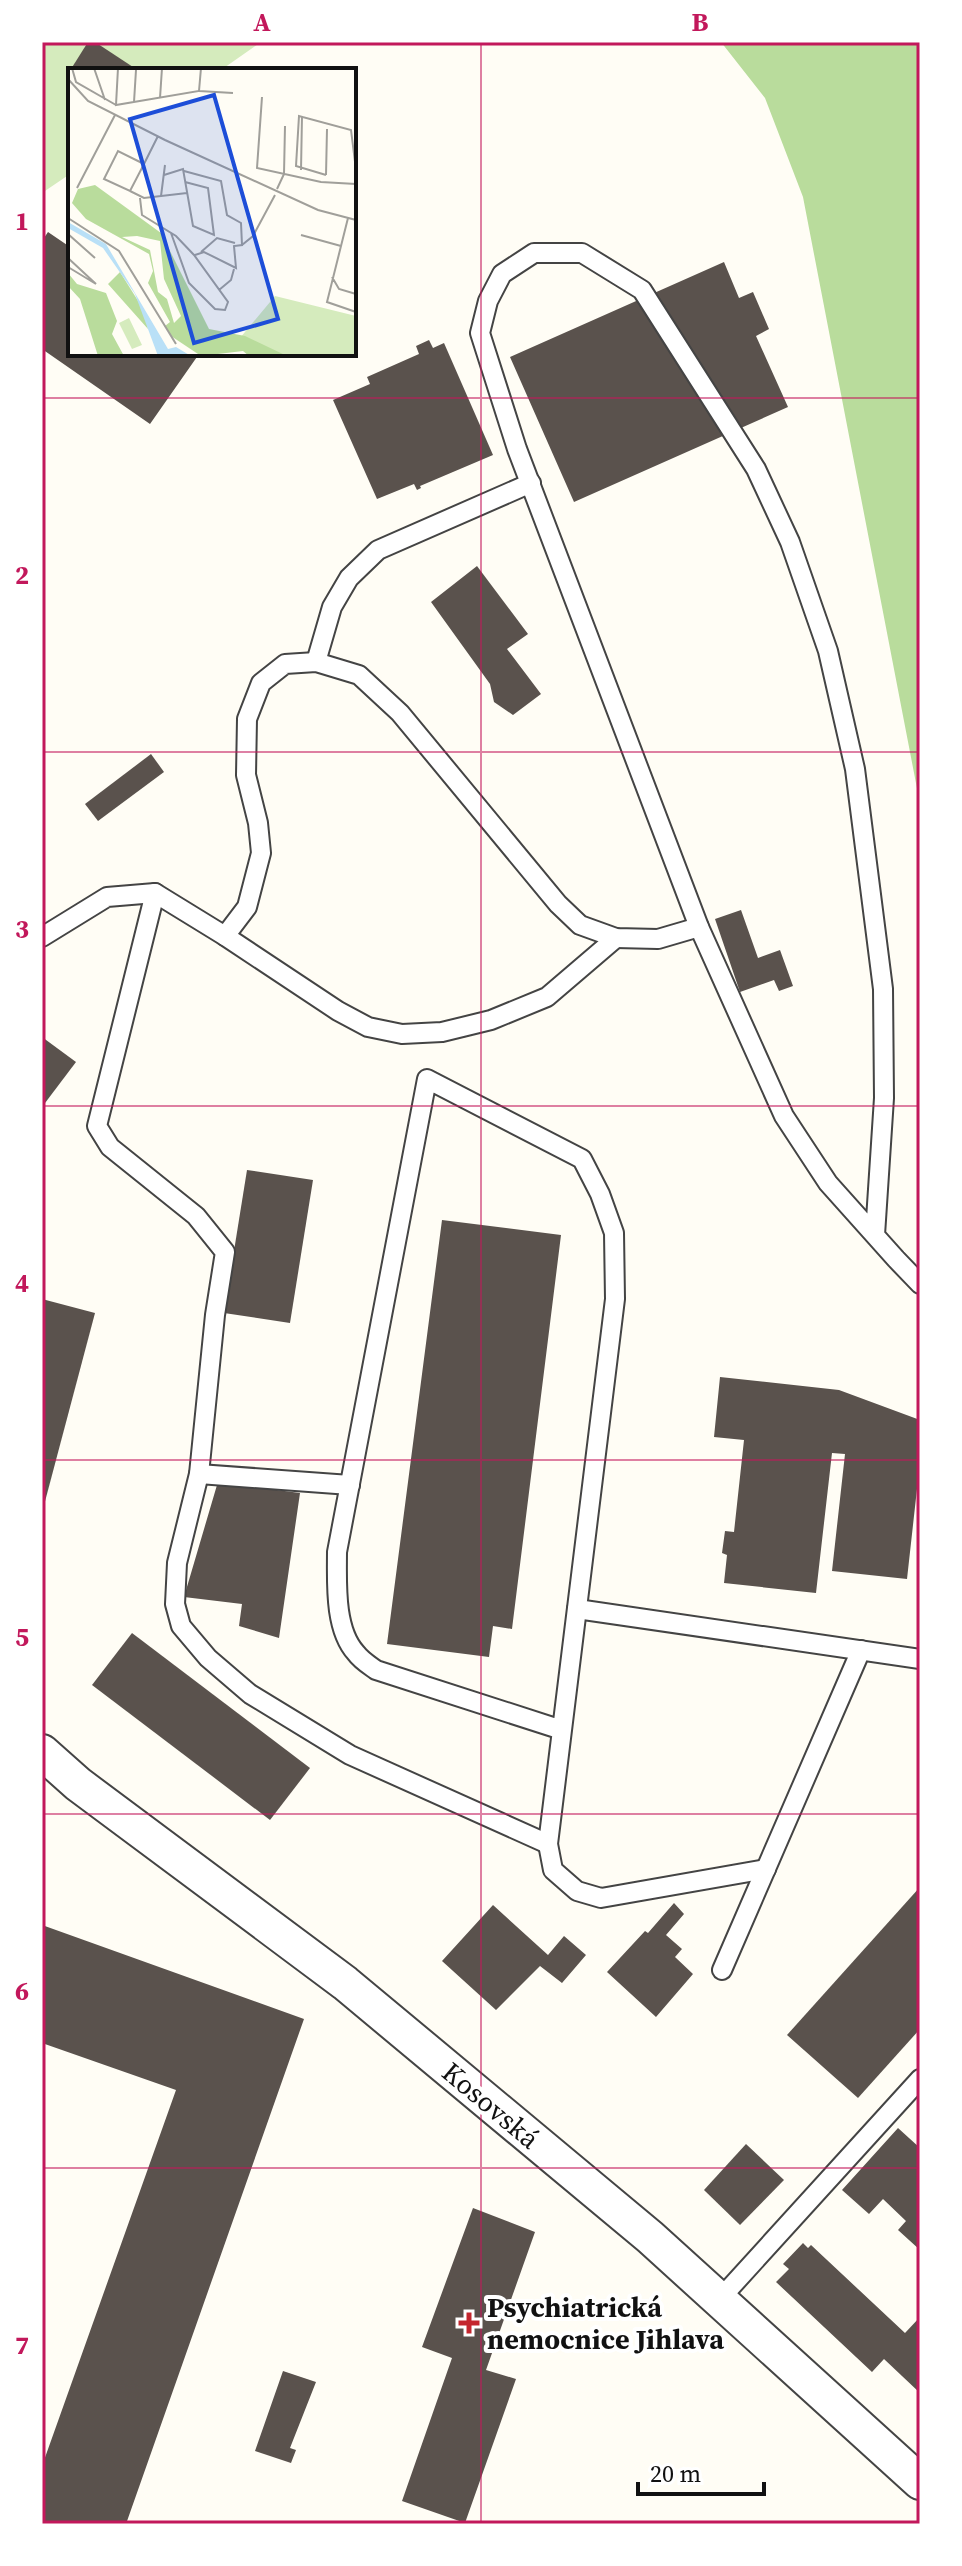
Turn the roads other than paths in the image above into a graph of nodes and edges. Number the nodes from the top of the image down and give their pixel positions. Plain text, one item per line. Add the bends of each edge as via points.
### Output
1 (531, 483) junction
2 (316, 662) junction
3 (155, 893) junction
4 (699, 927) junction
5 (225, 936) junction
6 (42, 937) edge
7 (616, 938) junction
8 (875, 1235) junction
9 (920, 1284) edge
10 (199, 1474) junction
11 (350, 1485) junction
12 (577, 1609) junction
13 (861, 1650) junction
14 (920, 1659) edge
15 (562, 1730) junction
16 (42, 1752) edge
17 (548, 1844) junction
18 (766, 1869) junction
19 (722, 1970) dead end
20 (920, 2079) edge
21 (719, 2300) junction
22 (920, 2482) edge

1 - 2 lane via 378,550 349,578 332,607
1 - 4 lane
1 - 8 lane via 480,333 502,274 534,253 582,253 642,290 756,469 790,542 828,651 855,769 883,989 884,1098
2 - 5 lane via 285,664 261,683 247,719 246,775 261,853 247,907
2 - 7 lane via 359,675 400,713 558,904 580,925
3 - 5 lane
3 - 6 lane via 107,897
3 - 10 lane via 97,1126 110,1147 196,1216 225,1252
4 - 7 lane via 658,939
4 - 8 lane via 784,1116 828,1183
5 - 7 lane via 338,1011 368,1027 402,1034 442,1032 491,1020 547,997
8 - 9 lane
10 - 11 lane
10 - 17 lane via 177,1563 175,1604 181,1626 208,1658 250,1694 350,1755
11 - 12 lane via 427,1079 582,1159 614,1233 615,1299
11 - 15 lane via 337,1552 337,1598 354,1652 376,1670
12 - 13 lane
12 - 15 lane
13 - 14 lane
13 - 18 lane
15 - 17 lane
16 - 21 street, Kosovská via 345,1983
17 - 18 lane via 553,1870 577,1891 601,1898
18 - 19 lane
20 - 21 lane
21 - 22 street, Kosovská

